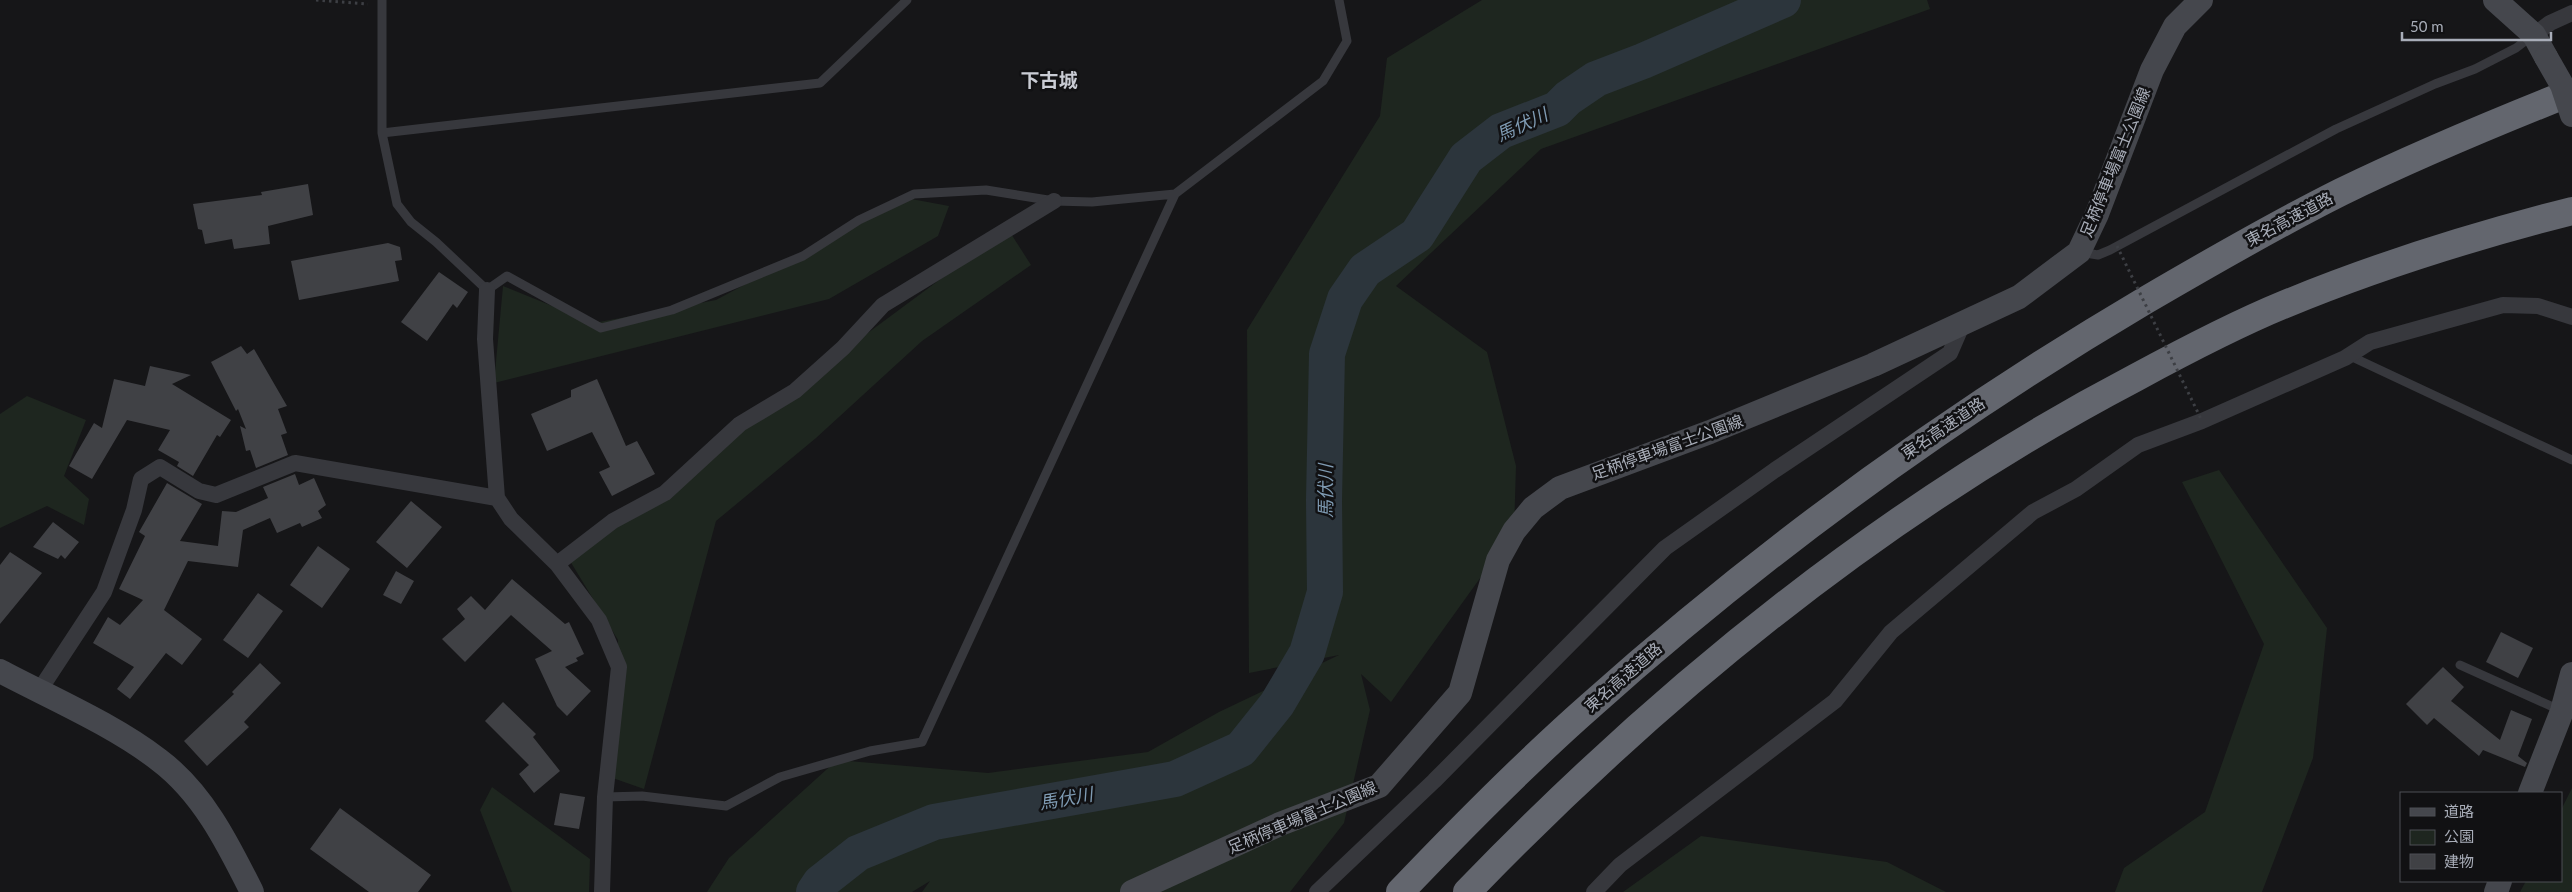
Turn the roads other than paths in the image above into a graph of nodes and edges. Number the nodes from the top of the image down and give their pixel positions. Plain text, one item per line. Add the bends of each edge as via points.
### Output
1 (907, 0) edge
2 (1338, 0) edge
3 (2202, 0) edge
4 (2495, 0) edge
5 (382, 2) edge
6 (2572, 13) edge
7 (2534, 35) junction
8 (2572, 92) edge
9 (2572, 115) edge
10 (382, 133) junction
11 (1175, 194) junction
12 (1054, 201) junction
13 (2572, 211) edge
14 (2079, 252) junction
15 (487, 290) junction
16 (2572, 317) edge
17 (1963, 323) junction
18 (2348, 356) junction
19 (2572, 460) edge
20 (497, 498) junction
21 (557, 564) junction
22 (2460, 665) dead end
23 (0, 671) edge
24 (2572, 674) edge
25 (39, 692) junction
26 (2562, 711) junction
27 (2530, 792) edge
28 (605, 797) junction
29 (252, 892) edge
30 (602, 892) edge
31 (1132, 892) edge
32 (1317, 892) edge
33 (1400, 892) edge
34 (1467, 892) edge
35 (1594, 892) edge

1 - 10 lane via 820,83
2 - 11 lane via 1347,41 1324,81
3 - 14 main road, 足柄停車場富士公園線 via 2174,26 2152,70 2097,214
4 - 7 main road
5 - 10 lane
6 - 7 street
7 - 9 main road, bridge via 2562,85
7 - 14 lane via 2475,69 2336,129 2098,255
8 - 33 highway, 東名高速道路 via 2437,147 2264,232 2038,365 1912,448 1806,526 1685,623 1588,707 1487,802
10 - 15 lane via 397,204 410,222
11 - 12 lane via 1092,202
11 - 28 lane via 922,742 870,752 780,777 726,806 642,796
12 - 15 lane via 986,190 914,194 859,220 803,256 672,310 601,328 507,276
12 - 21 street via 883,305 843,348 795,391 740,424 665,493 613,521
13 - 34 highway via 2422,254 2280,306 2142,374 2014,446 1931,499 1852,556 1699,675 1612,749
14 - 17 main road, 足柄停車場富士公園線 via 2019,297
15 - 20 street via 485,339
16 - 18 street via 2538,306 2503,305 2370,342
17 - 31 main road, 足柄停車場富士公園線 via 1791,399 1560,488 1533,508 1514,531 1498,560 1460,693 1379,786 1280,824
17 - 32 street via 1950,353 1665,548 1434,781
18 - 19 lane
18 - 35 street via 2202,421 2138,445 2076,489 2033,512 1892,632 1835,701 1620,865
20 - 21 street via 511,519
20 - 25 street via 295,463 216,495 198,491 160,467 141,479 134,510 104,592
21 - 28 street via 599,620 619,667
22 - 26 lane
23 - 25 main road
24 - 26 main road
25 - 29 main road via 119,734 160,760 191,792 224,835
26 - 27 main road
28 - 30 street

